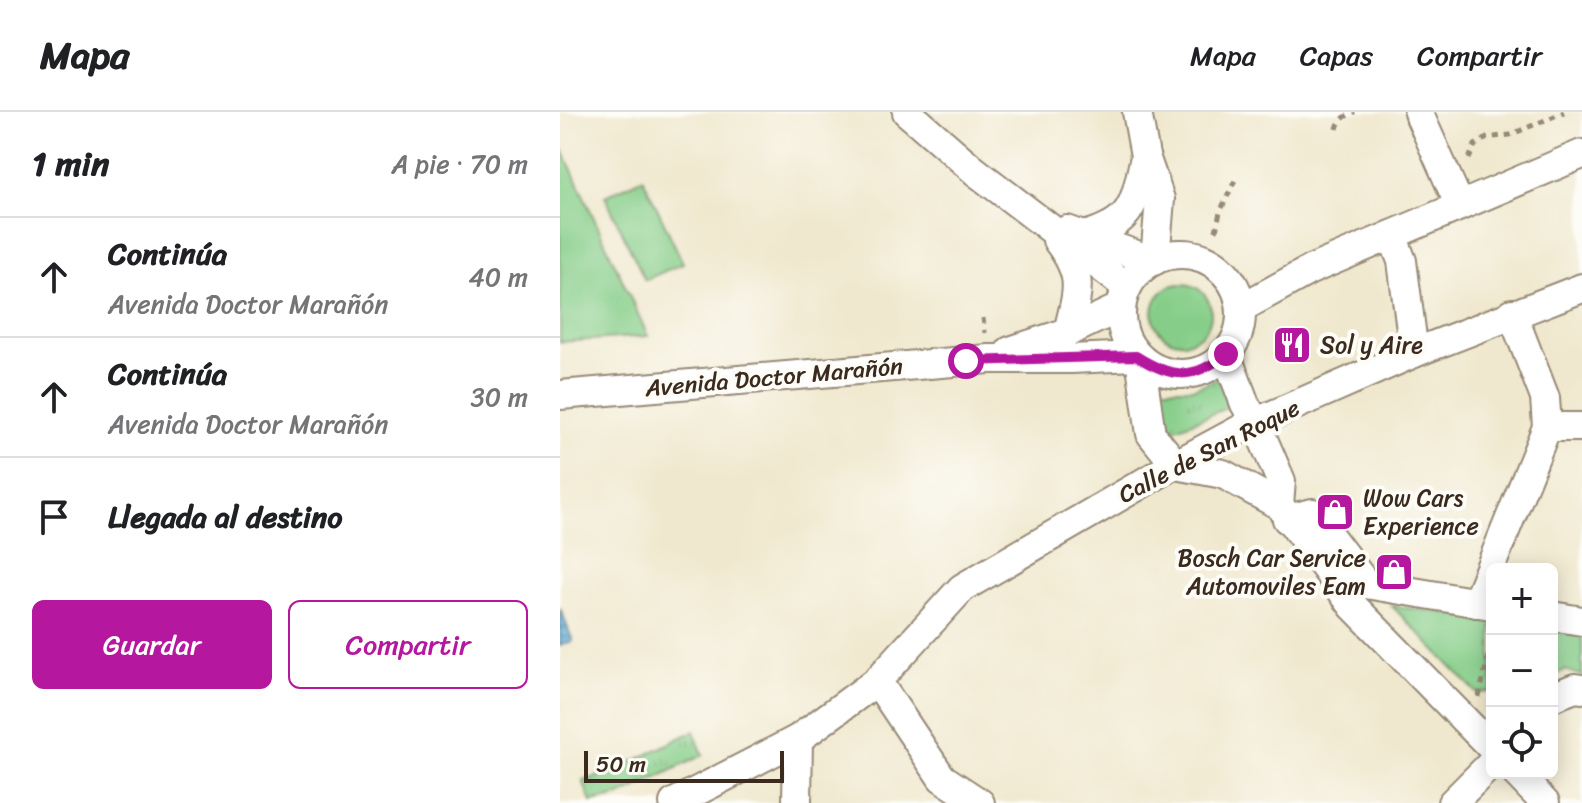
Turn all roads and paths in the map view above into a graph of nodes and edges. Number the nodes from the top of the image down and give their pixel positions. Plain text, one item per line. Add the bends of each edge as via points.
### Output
1 (907, 112) edge
2 (1137, 112) edge
3 (1355, 112) edge
4 (1418, 112) edge
5 (1564, 112) edge
6 (1337, 129) dead end
7 (1582, 154) edge
8 (1145, 156) junction
9 (1468, 164) dead end
10 (1237, 176) dead end
11 (1460, 206) junction
12 (1041, 221) junction
13 (1216, 231) dead end
14 (1392, 235) junction
15 (1084, 236) junction
16 (1154, 260) junction
17 (1582, 288) edge
18 (1237, 296) junction
19 (1124, 297) junction
20 (1512, 313) junction
21 (983, 318) dead end
22 (1068, 332) junction
23 (987, 346) junction
24 (1414, 353) junction
25 (1226, 354) junction
26 (1138, 357) junction
27 (560, 395) edge
28 (1256, 423) junction
29 (1547, 427) junction
30 (1582, 427) edge
31 (1176, 465) junction
32 (1283, 512) junction
33 (1484, 604) edge
34 (1558, 617) edge
35 (1582, 621) edge
36 (877, 681) junction
37 (1582, 689) edge
38 (1558, 695) edge
39 (798, 739) junction
40 (1486, 743) edge
41 (1486, 746) edge
42 (1522, 779) edge
43 (674, 803) edge
44 (797, 803) edge
45 (980, 803) edge
46 (1452, 803) edge
47 (1545, 803) edge

1 - 12 street
2 - 8 street
3 - 6 path
4 - 11 street
5 - 9 path via 1510,135 1487,138 1475,145
7 - 11 street
8 - 15 street via 1134,204 1108,230
8 - 16 street via 1160,199
10 - 13 path
11 - 14 street
12 - 15 street
12 - 19 street
12 - 22 street via 1073,261 1078,291
14 - 18 street
14 - 24 street via 1402,261
15 - 16 street
16 - 18 street via 1198,257 1222,270
16 - 19 street, Avenida Doctor Marañón via 1138,272
17 - 20 street, Calle de San Roque
18 - 25 street via 1240,324
19 - 22 street, Avenida Doctor Marañón
19 - 26 street via 1125,337
20 - 24 street, Calle de San Roque
20 - 29 street via 1545,398
21 - 23 path
22 - 23 street, Avenida Doctor Marañón
23 - 26 street, Avenida Doctor Marañón via 1071,359
23 - 27 street, Avenida Doctor Marañón
24 - 28 street, Calle de San Roque
25 - 26 street, Avenida Doctor Marañón via 1193,373 1165,371
25 - 28 street
26 - 31 street via 1151,434
28 - 31 street, Calle de San Roque
28 - 32 street via 1281,481
29 - 30 street
29 - 33 street
31 - 32 street via 1223,474
31 - 36 street, Calle de San Roque via 962,588
32 - 33 street via 1312,513 1366,584
32 - 40 street via 1353,606
34 - 35 street
36 - 39 street, Calle de San Roque
36 - 45 street via 942,778
37 - 38 street
39 - 43 street, Calle de San Roque
39 - 44 street
41 - 46 street
42 - 47 street

